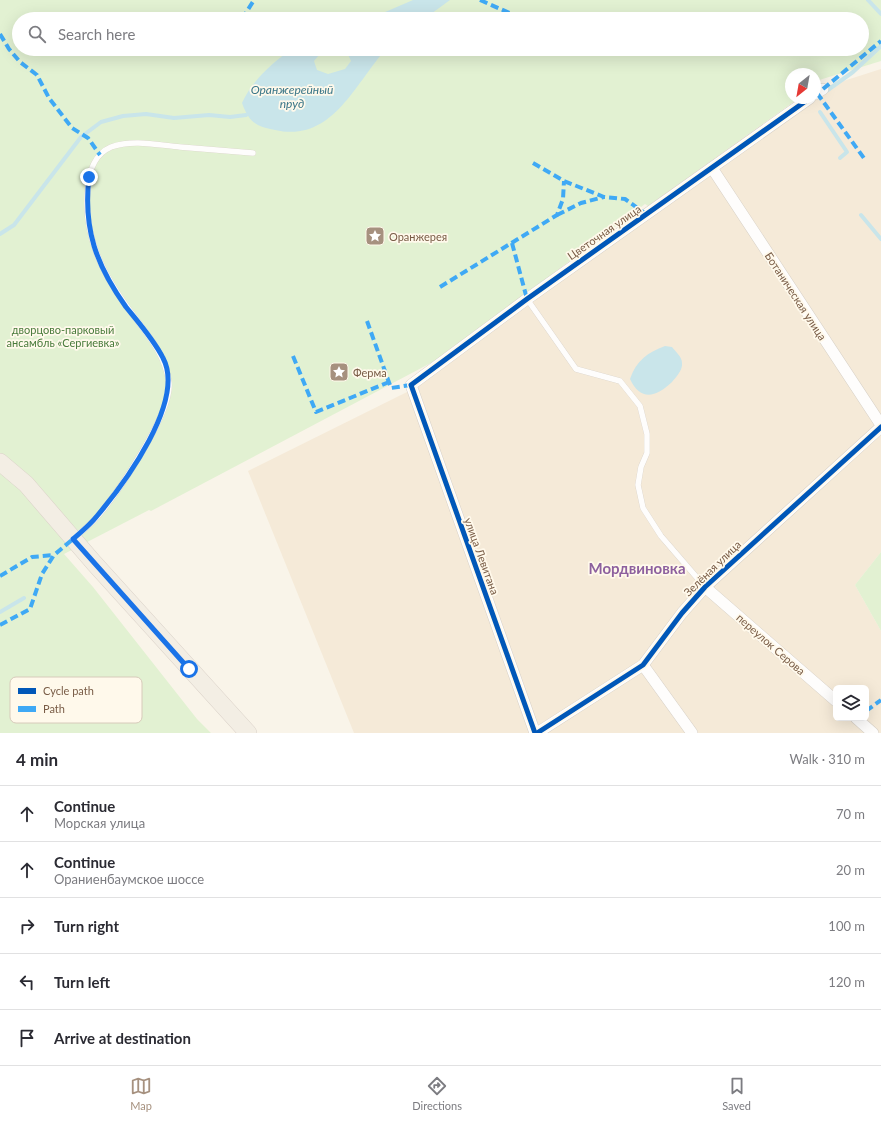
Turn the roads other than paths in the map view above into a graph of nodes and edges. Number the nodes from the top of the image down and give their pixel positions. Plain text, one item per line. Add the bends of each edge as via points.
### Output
1 (802, 104) edge
2 (253, 153) dead end
3 (712, 168) junction
4 (527, 299) junction
5 (411, 385) joint
6 (881, 426) edge
7 (0, 462) edge
8 (73, 539) junction
9 (705, 587) junction
10 (643, 665) junction
11 (833, 698) edge
12 (859, 721) edge
13 (248, 733) edge
14 (536, 733) edge
15 (692, 733) edge
16 (873, 733) edge

1 - 3 street, Цветочная улица
2 - 8 lane via 131,143 110,148 100,155 94,164 87,194 94,252 125,305 164,360 169,384 163,410 144,448 96,517
3 - 4 street, Цветочная улица
3 - 6 street, Ботаническая улица
4 - 5 street, Цветочная улица
4 - 9 lane via 576,369 620,381 640,406 647,434 647,453 638,485 644,508 661,536
5 - 14 street, улица Левитана
6 - 9 street, Зелёная улица
7 - 8 main road via 26,484
8 - 13 main road
9 - 10 street, Зелёная улица
9 - 11 street, переулок Серова
10 - 14 street, Зелёная улица
10 - 15 street
12 - 16 street

